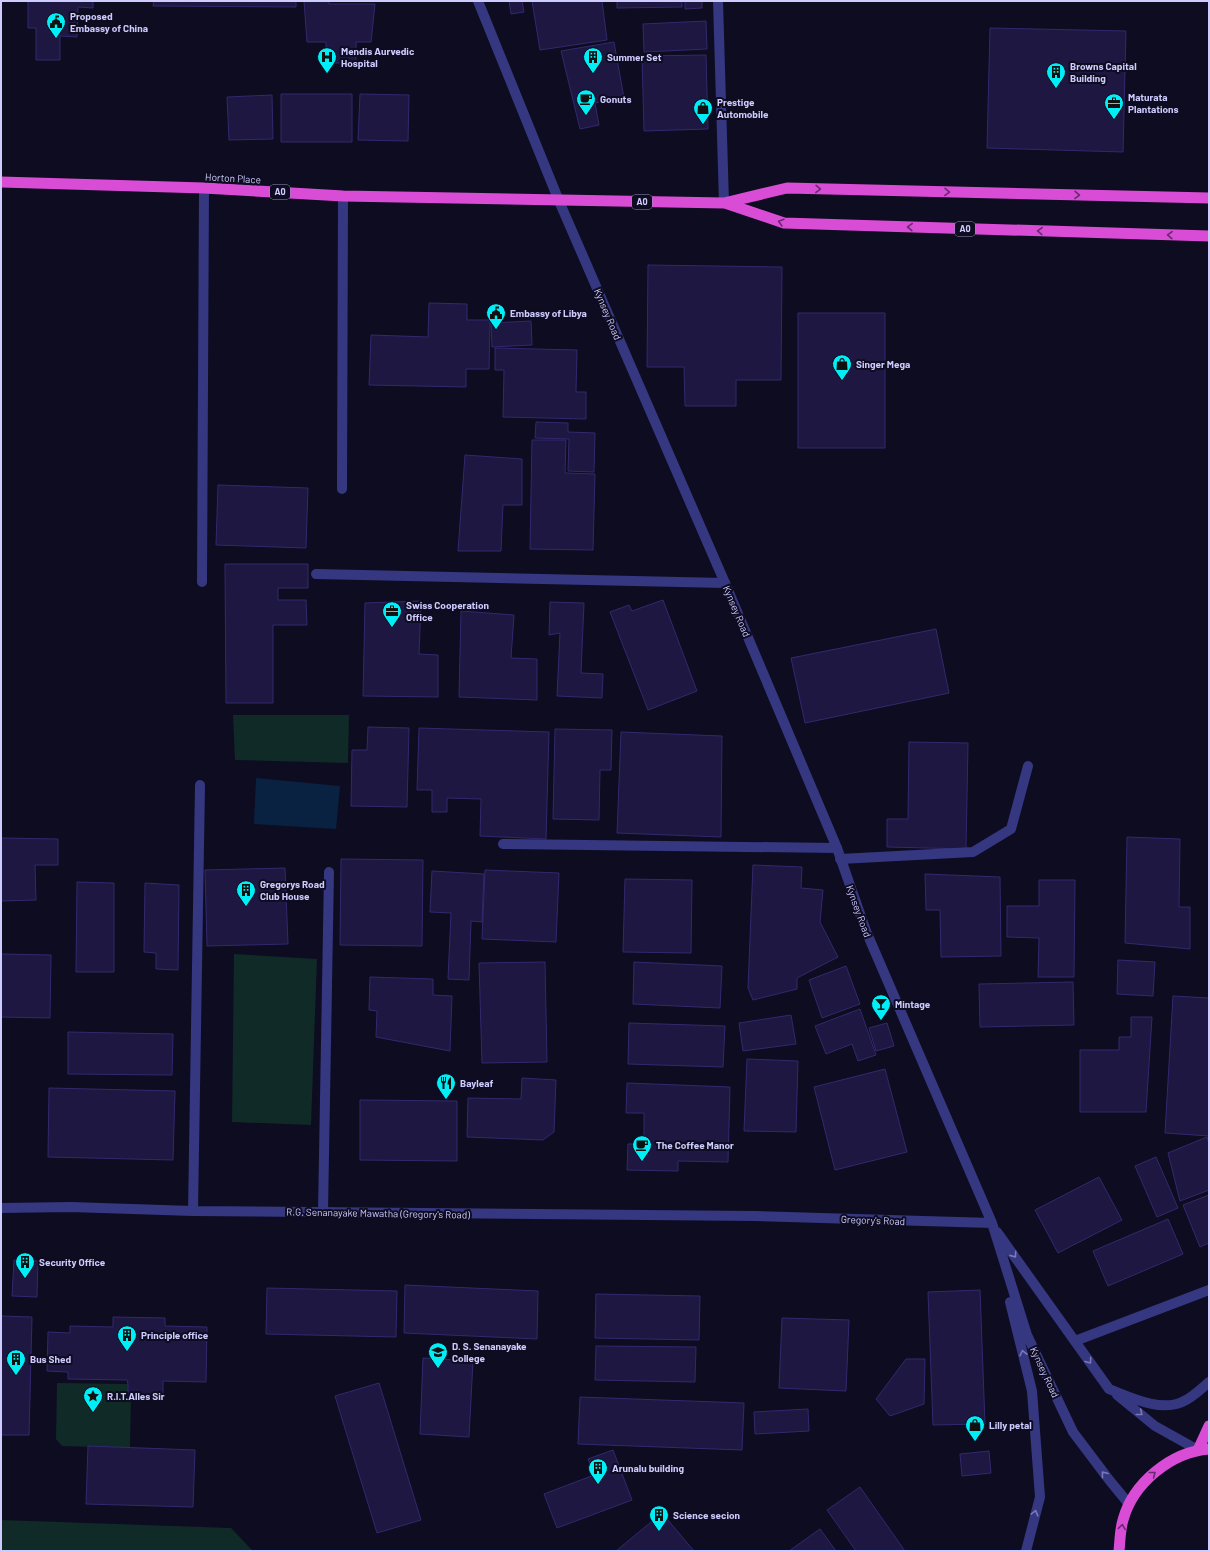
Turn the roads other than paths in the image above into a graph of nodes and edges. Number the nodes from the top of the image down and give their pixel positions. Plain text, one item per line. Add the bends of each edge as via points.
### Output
1 (478, 1) edge
2 (718, 1) edge
3 (1, 182) edge
4 (204, 188) junction
5 (342, 196) junction
6 (1209, 198) edge
7 (559, 201) junction
8 (724, 203) junction
9 (1209, 236) edge
10 (342, 490) dead end
11 (316, 574) dead end
12 (202, 582) dead end
13 (725, 582) junction
14 (1028, 766) dead end
15 (200, 785) dead end
16 (503, 844) dead end
17 (837, 848) junction
18 (840, 859) junction
19 (329, 872) dead end
20 (1, 1208) edge
21 (193, 1211) junction
22 (323, 1212) junction
23 (755, 1216) joint
24 (992, 1224) junction
25 (1209, 1290) edge
26 (1075, 1341) junction
27 (1209, 1382) edge
28 (1109, 1389) junction
29 (1209, 1426) edge
30 (1204, 1449) edge
31 (1129, 1504) junction
32 (1026, 1551) edge
33 (1119, 1551) edge

1 - 7 street, Kynsey Road
2 - 8 street
3 - 4 highway, Horton Place / A0
4 - 5 highway, Horton Place / A0
4 - 12 street
5 - 7 highway, Horton Place / A0
5 - 10 street
8 -> 6 highway, A0 via 787,188
7 - 8 highway, A0
7 - 13 street, Kynsey Road
9 -> 8 highway, A0 via 784,223
11 - 13 street
13 - 17 street, Kynsey Road
14 - 18 street via 1011,829 973,852
15 - 21 street
16 - 17 street
17 - 18 street, Kynsey Road
18 - 24 street, Kynsey Road via 866,931
19 - 22 street
20 - 21 street, R.G. Senanayake Mawatha (Gregory's Road) via 71,1207
21 - 22 street, R.G. Senanayake Mawatha (Gregory's Road)
22 - 23 street, R.G. Senanayake Mawatha (Gregory's Road)
23 - 24 street, Gregory's Road
24 -> 26 street, Kynsey Road
31 -> 24 street, Kynsey Road via 1073,1432 1027,1335
32 -> 24 street via 1040,1497 1032,1391
25 - 26 street
26 -> 28 street, Kynsey Road
27 - 28 street via 1181,1403 1166,1406
28 -> 30 street, Kynsey Road via 1156,1426
29 - 30 highway
31 -> 30 highway via 1146,1480 1170,1461
33 -> 31 highway via 1123,1520

